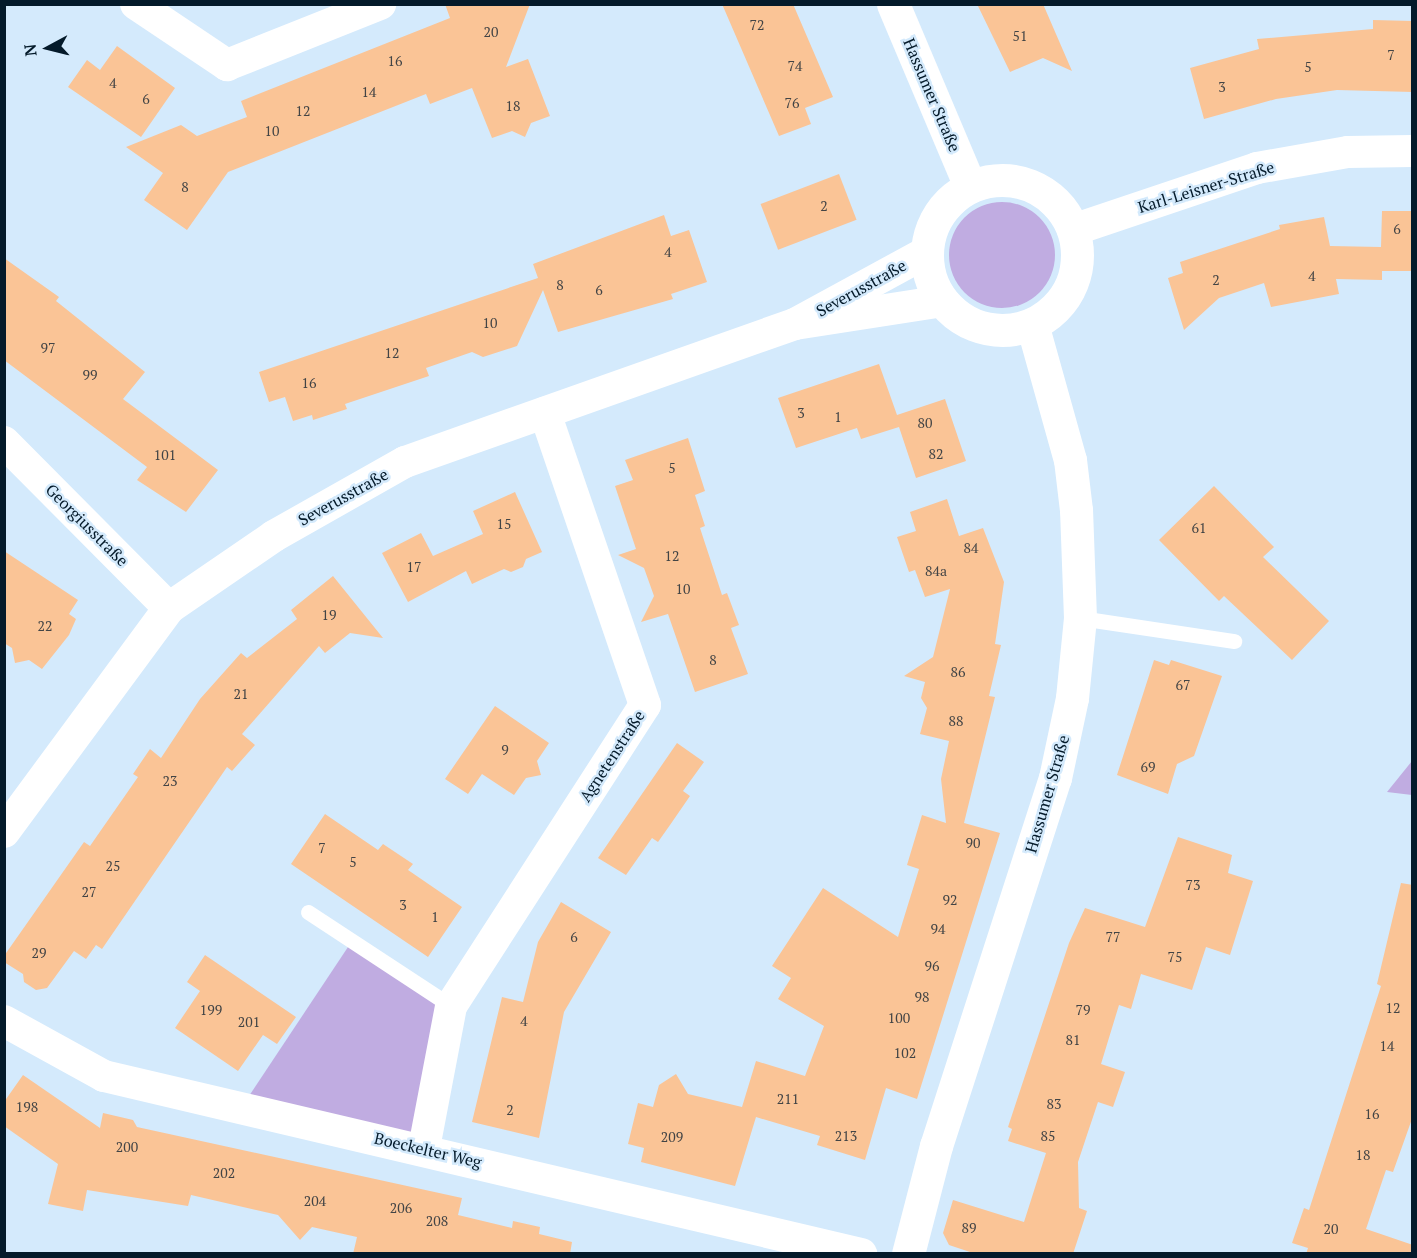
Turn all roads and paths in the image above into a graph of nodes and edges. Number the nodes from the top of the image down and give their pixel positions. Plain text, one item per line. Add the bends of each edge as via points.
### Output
1 (136, 4) edge
2 (380, 4) edge
3 (893, 4) edge
4 (1413, 151) edge
5 (970, 186) junction
6 (1073, 230) junction
7 (927, 252) junction
8 (943, 301) junction
9 (795, 324) junction
10 (1032, 324) junction
11 (545, 412) junction
12 (4, 442) edge
13 (169, 608) junction
14 (1080, 618) junction
15 (1234, 641) dead end
16 (4, 832) edge
17 (308, 912) dead end
18 (451, 1006) junction
19 (4, 1021) edge
20 (424, 1148) junction
21 (861, 1254) edge
22 (908, 1254) edge

1 - 2 street via 227,65
3 - 5 street, Hassumer Straße
4 - 6 street, Karl-Leisner-Straße via 1348,152 1257,168
5 - 6 street via 995,179 1020,181 1042,191 1061,208
5 - 7 street via 940,213
6 - 10 street via 1078,252 1075,274 1051,312
7 - 8 street via 930,278
7 - 9 street, Severusstraße
8 - 9 street, Severusstraße
8 - 10 street via 957,315 984,327 1013,329
9 - 11 street, Severusstraße
10 - 14 street, Hassumer Straße via 1070,460
11 - 13 street, Severusstraße via 405,462 274,536
11 - 18 street, Agnetenstraße via 645,705
12 - 13 street, Georgiusstraße
13 - 16 street, Severusstraße
14 - 15 lane
14 - 22 street, Hassumer Straße via 1072,698 1055,777 936,1146
17 - 18 lane
18 - 20 street, Agnetenstraße
19 - 20 street, Boeckelter Weg via 104,1076
20 - 21 street, Boeckelter Weg

